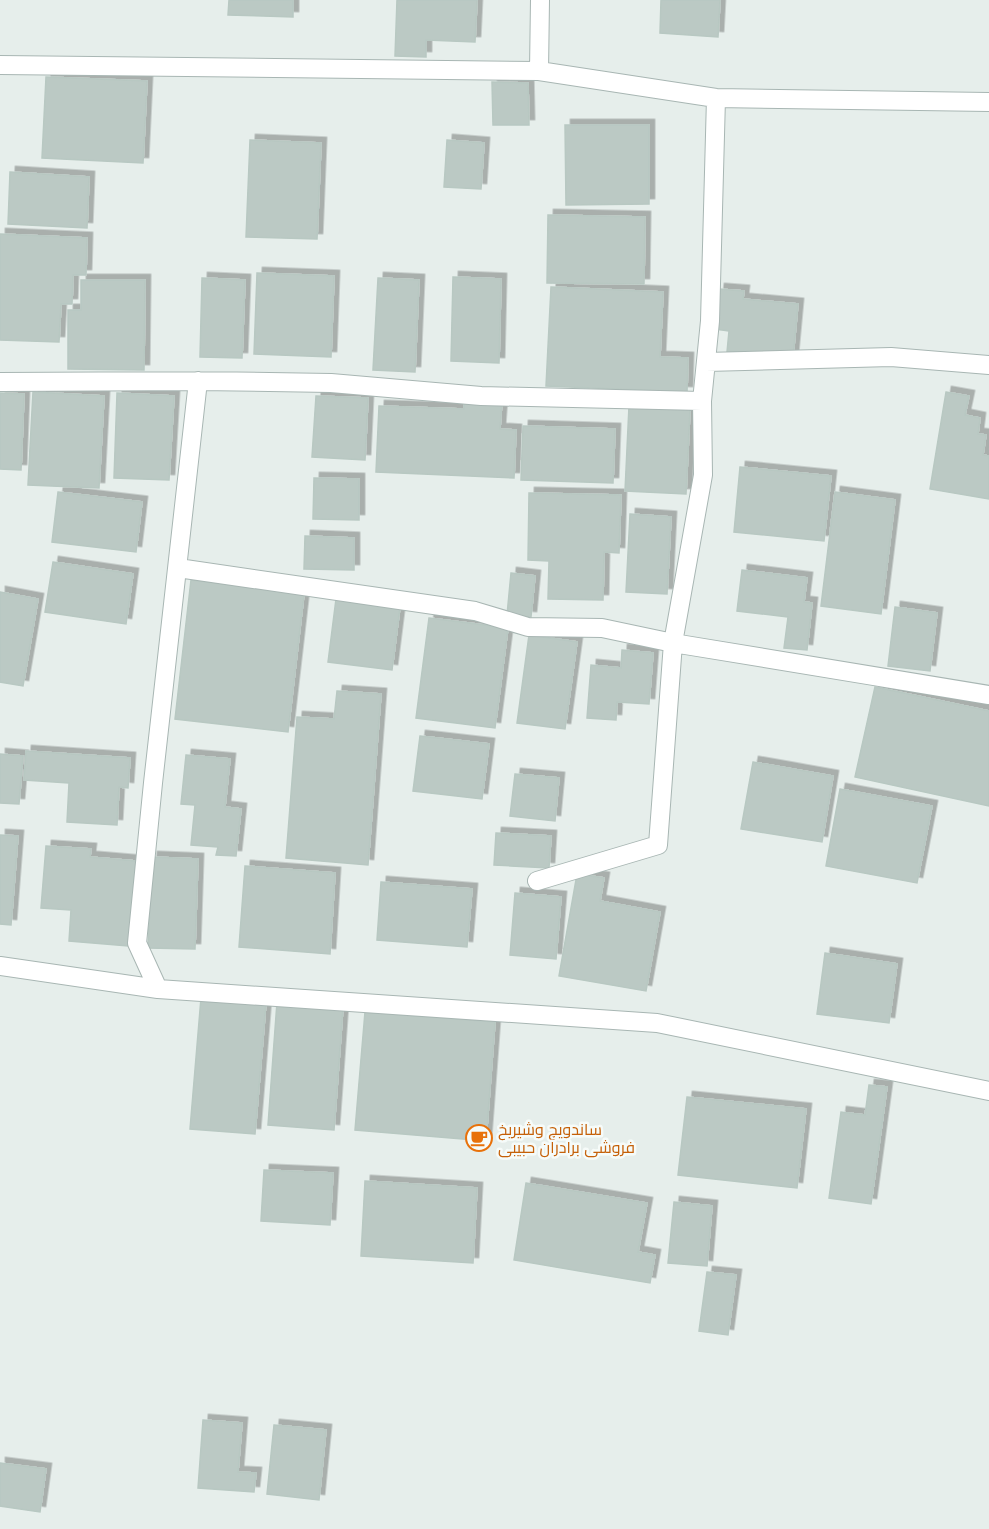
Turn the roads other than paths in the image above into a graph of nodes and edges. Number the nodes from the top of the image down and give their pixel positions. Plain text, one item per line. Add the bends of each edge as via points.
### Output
1 (540, 0) edge
2 (0, 65) edge
3 (539, 71) junction
4 (716, 98) junction
5 (989, 102) edge
6 (706, 363) junction
7 (989, 365) edge
8 (198, 381) junction
9 (0, 382) edge
10 (702, 400) junction
11 (178, 568) junction
12 (673, 643) junction
13 (989, 695) edge
14 (537, 881) dead end
15 (0, 966) edge
16 (158, 989) junction
17 (989, 1091) edge

1 - 3 street
2 - 3 street
3 - 4 street
4 - 5 street
4 - 6 street
6 - 7 street via 891,357
6 - 10 street
8 - 9 street
8 - 10 street via 331,383 481,396
8 - 11 street
10 - 12 street via 703,475
11 - 12 street via 475,611 528,627 602,628
11 - 16 street via 137,943
12 - 13 street
12 - 14 street via 658,845
15 - 16 street
16 - 17 street via 657,1023

